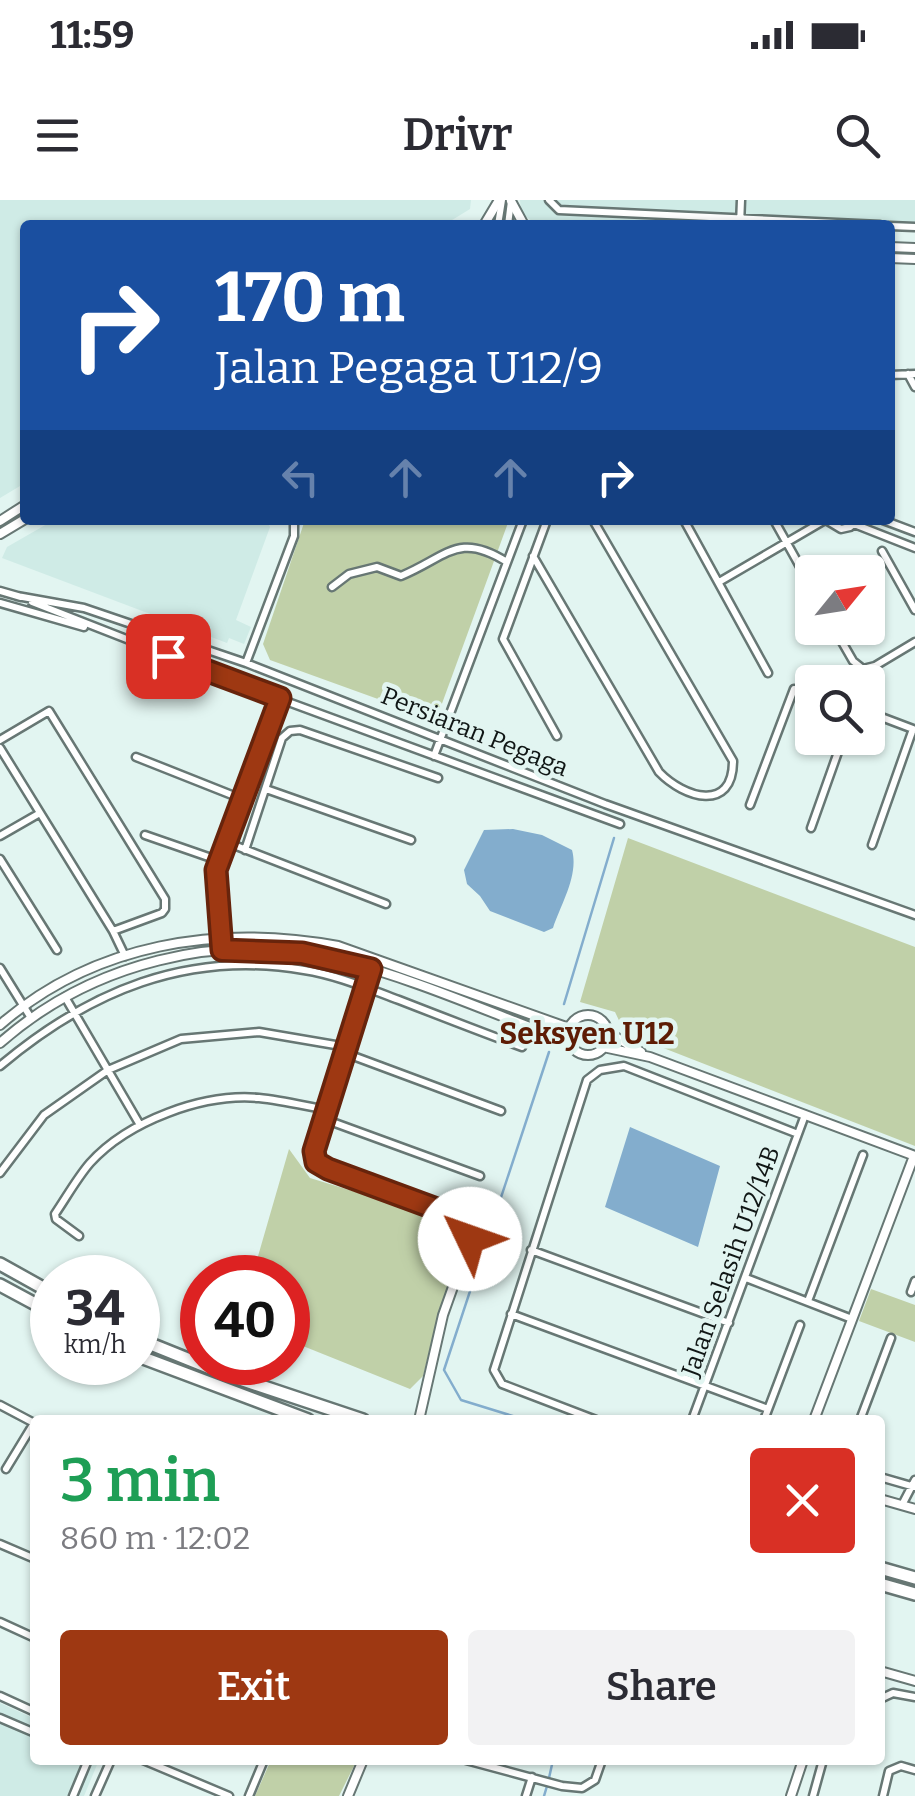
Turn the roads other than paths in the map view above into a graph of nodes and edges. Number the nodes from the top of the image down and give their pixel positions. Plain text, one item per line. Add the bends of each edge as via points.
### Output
1 (550, 202) edge
2 (724, 220) edge
3 (912, 374) edge
4 (915, 387) edge
5 (294, 525) edge
6 (521, 525) edge
7 (545, 525) edge
8 (596, 525) edge
9 (687, 525) edge
10 (777, 525) edge
11 (818, 525) edge
12 (863, 525) edge
13 (788, 543) junction
14 (915, 548) edge
15 (882, 550) dead end
16 (533, 556) junction
17 (795, 556) edge
18 (507, 562) junction
19 (718, 582) junction
20 (332, 587) dead end
21 (0, 590) edge
22 (18, 596) junction
23 (0, 603) edge
24 (915, 610) edge
25 (105, 632) junction
26 (915, 642) edge
27 (843, 645) edge
28 (246, 662) junction
29 (768, 673) dead end
30 (795, 689) edge
31 (280, 698) junction
32 (885, 719) edge
33 (914, 730) edge
34 (558, 736) dead end
35 (441, 738) junction
36 (0, 740) edge
37 (0, 748) edge
38 (837, 755) edge
39 (434, 756) junction
40 (136, 758) dead end
41 (438, 778) dead end
42 (266, 789) junction
43 (242, 799) junction
44 (750, 805) dead end
45 (40, 813) junction
46 (620, 824) dead end
47 (811, 828) dead end
48 (145, 834) dead end
49 (0, 836) edge
50 (411, 840) dead end
51 (226, 842) junction
52 (872, 844) dead end
53 (245, 850) junction
54 (0, 859) edge
55 (220, 861) junction
56 (386, 904) dead end
57 (915, 915) edge
58 (114, 931) junction
59 (220, 936) junction
60 (58, 950) dead end
61 (222, 950) junction
62 (125, 956) junction
63 (0, 968) edge
64 (371, 969) junction
65 (366, 987) junction
66 (65, 996) junction
67 (24, 1007) junction
68 (74, 1012) junction
69 (31, 1018) junction
70 (0, 1026) edge
71 (569, 1028) junction
72 (607, 1032) junction
73 (0, 1042) edge
74 (569, 1042) junction
75 (522, 1047) dead end
76 (603, 1047) junction
77 (346, 1050) junction
78 (650, 1057) junction
79 (0, 1066) edge
80 (108, 1070) junction
81 (501, 1111) dead end
82 (326, 1114) junction
83 (805, 1115) junction
84 (140, 1125) junction
85 (798, 1134) junction
86 (863, 1155) dead end
87 (915, 1156) edge
88 (0, 1173) edge
89 (480, 1176) dead end
90 (78, 1236) dead end
91 (530, 1250) junction
92 (0, 1264) edge
93 (746, 1278) junction
94 (30, 1281) edge
95 (915, 1281) edge
96 (0, 1284) edge
97 (911, 1292) dead end
98 (30, 1301) edge
99 (808, 1301) junction
100 (511, 1314) junction
101 (852, 1319) junction
102 (729, 1324) junction
103 (800, 1325) dead end
104 (891, 1338) dead end
105 (160, 1348) edge
106 (160, 1364) edge
107 (704, 1387) junction
108 (0, 1404) edge
109 (768, 1409) junction
110 (295, 1415) edge
111 (348, 1415) edge
112 (419, 1415) edge
113 (583, 1415) edge
114 (694, 1415) edge
115 (766, 1415) edge
116 (816, 1415) edge
117 (862, 1415) edge
118 (30, 1422) edge
119 (30, 1430) edge
120 (6, 1469) dead end
121 (885, 1479) edge
122 (914, 1485) edge
123 (885, 1500) edge
124 (902, 1505) junction
125 (915, 1509) edge
126 (0, 1544) edge
127 (30, 1557) edge
128 (885, 1569) edge
129 (915, 1578) edge
130 (885, 1585) edge
131 (915, 1594) edge
132 (0, 1622) edge
133 (30, 1636) edge
134 (885, 1672) edge
135 (915, 1681) edge
136 (0, 1696) edge
137 (885, 1697) edge
138 (915, 1697) edge
139 (30, 1710) edge
140 (0, 1718) edge
141 (30, 1731) edge
142 (86, 1765) edge
143 (108, 1765) edge
144 (155, 1765) edge
145 (262, 1765) edge
146 (361, 1765) edge
147 (485, 1765) edge
148 (601, 1765) edge
149 (800, 1765) edge
150 (822, 1765) edge
151 (915, 1770) edge
152 (536, 1778) junction
153 (73, 1796) edge
154 (95, 1796) edge
155 (229, 1796) edge
156 (249, 1796) edge
157 (348, 1796) edge
158 (526, 1796) edge
159 (791, 1796) edge
160 (813, 1796) edge
161 (883, 1796) edge

1 - 2 street via 559,210
3 - 4 street
5 - 28 street
6 - 18 street
7 - 16 street
8 - 16 street via 733,761 728,786 712,796 670,783 659,772
9 - 19 street
10 - 13 street
11 - 13 street
12 - 14 street
13 - 17 street
13 - 19 street
15 - 24 street
16 - 34 street via 502,639
18 - 20 street via 484,547 468,546 401,576 376,567
18 - 35 street
19 - 29 street
21 - 22 street, Persiaran Pegaga
22 - 25 street, Persiaran Pegaga
22 - 28 street, Persiaran Pegaga via 84,608
23 - 25 street, Persiaran Pegaga
25 - 31 street, Persiaran Pegaga
26 - 27 street via 863,670
28 - 35 street, Persiaran Pegaga
30 - 44 street
31 - 39 street, Persiaran Pegaga
31 - 43 street
32 - 33 street
33 - 52 street
35 - 39 street
35 - 57 street, Persiaran Pegaga
36 - 58 street via 49,712 165,900 162,914
37 - 45 street
38 - 47 street
39 - 46 street, Persiaran Pegaga
40 - 43 street
41 - 42 street via 294,730 282,738
42 - 50 street
42 - 53 street
43 - 51 street
45 - 49 street
45 - 58 street
48 - 55 street
51 - 53 street
51 - 55 street
53 - 56 street
54 - 60 street
55 - 59 street
58 - 62 street
59 - 61 street
59 - 62 street
59 - 71 street via 338,946
61 - 64 street via 302,953
61 - 66 street via 146,962
62 - 67 street
63 - 67 street
64 - 65 street
64 - 74 street
65 - 68 street via 306,970 208,967 166,973
65 - 75 street
65 - 77 street
66 - 68 street
66 - 69 street
67 - 69 street
67 - 70 street
68 - 79 street
68 - 80 street
69 - 73 street
71 - 72 street via 589,1015
71 - 74 street
72 - 76 street
72 - 78 street
74 - 76 street via 582,1054
76 - 78 street
77 - 80 street via 259,1032 181,1038
77 - 81 street
77 - 82 street
78 - 83 street
80 - 84 street
80 - 88 street via 44,1115
82 - 84 street via 257,1098 223,1100 197,1102
82 - 89 street
82 - 112 street via 316,1162 469,1226
83 - 85 street, Jalan Selasih U12/14B
83 - 87 street
84 - 90 street via 91,1162 55,1214
85 - 91 street via 624,1066 609,1067 582,1088
85 - 93 street, Jalan Selasih U12/14B
86 - 99 street
87 - 101 street
91 - 100 street
91 - 102 street
92 - 94 highway
93 - 99 street
93 - 102 street, Jalan Selasih U12/14B
95 - 97 street
96 - 98 highway
99 - 101 street
100 - 107 street
100 - 113 street via 496,1378
101 - 116 street
102 - 107 street, Jalan Selasih U12/14B
103 - 109 street
104 - 117 street
105 - 111 highway
106 - 110 highway
107 - 109 street
107 - 114 street, Jalan Selasih U12/14B
108 - 118 street
109 - 115 street
119 - 120 street
121 - 122 street
122 - 124 street
123 - 124 street
124 - 125 street
126 - 127 street
128 - 129 highway
130 - 131 highway
132 - 133 street
134 - 135 street
136 - 139 street
137 - 138 street
140 - 141 street
142 - 153 street
143 - 154 street
144 - 155 street
145 - 156 street
146 - 157 street
147 - 152 street
148 - 152 street via 582,1788
149 - 159 street
150 - 160 street
151 - 161 street via 890,1771
152 - 158 street

